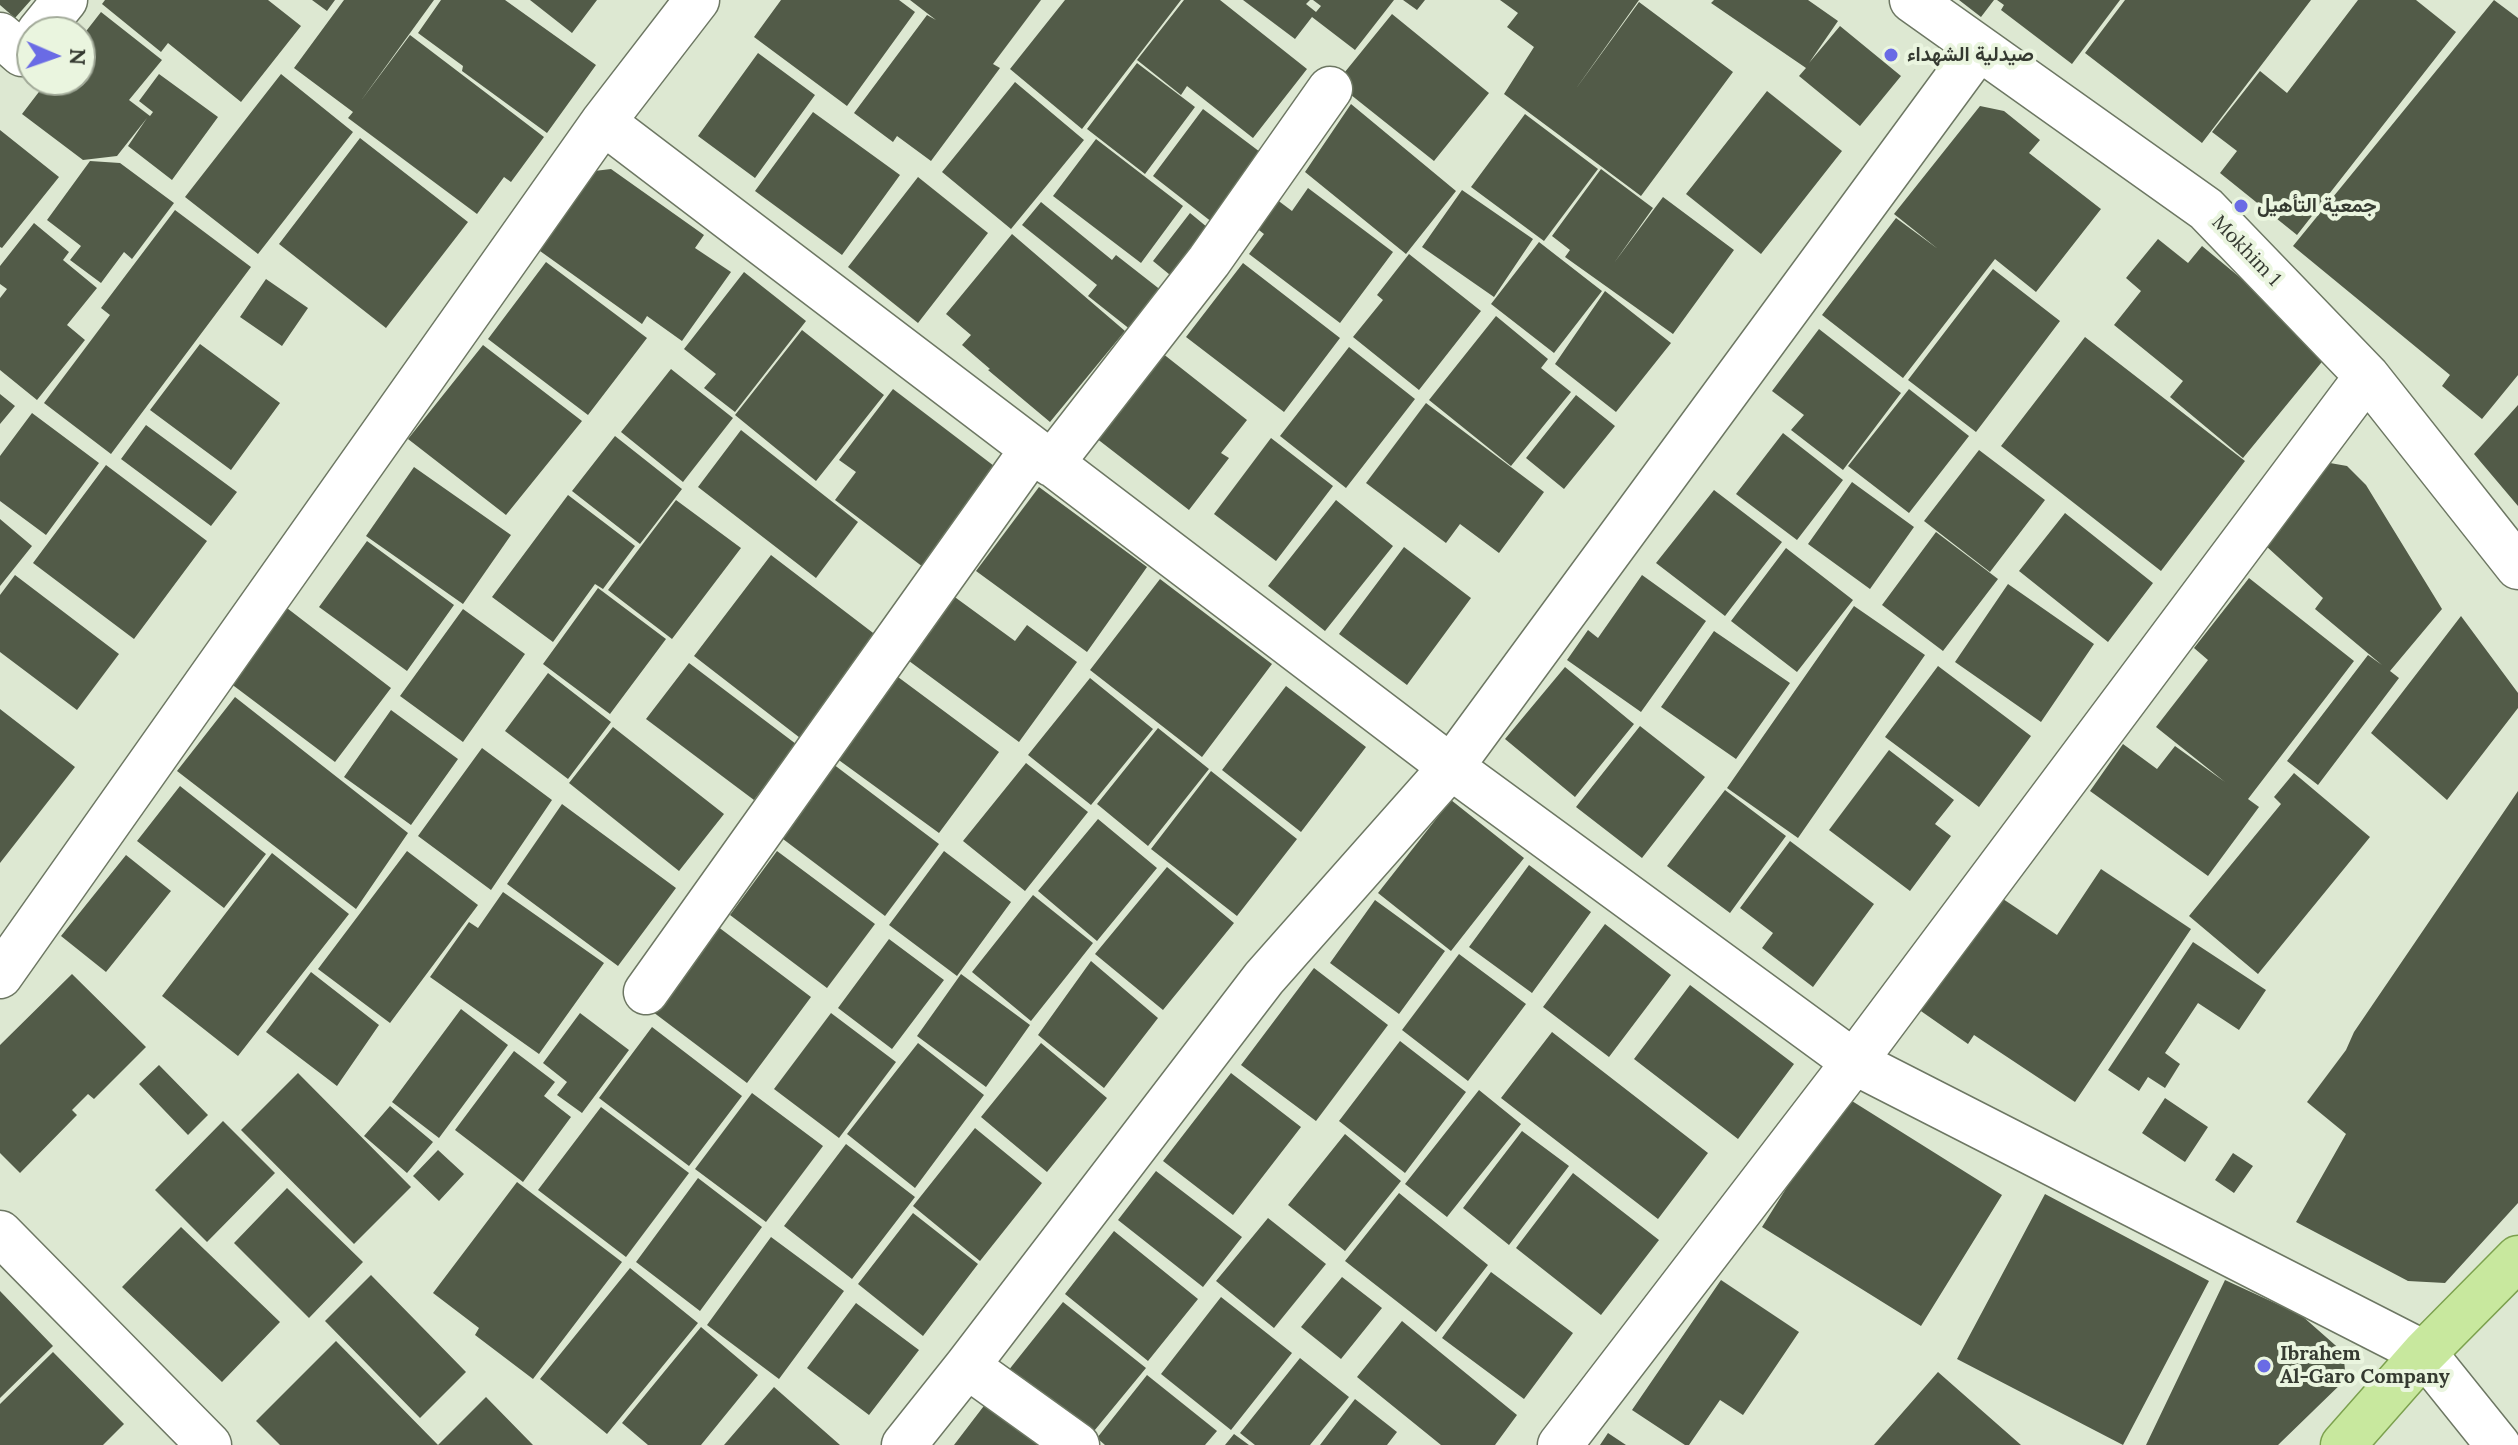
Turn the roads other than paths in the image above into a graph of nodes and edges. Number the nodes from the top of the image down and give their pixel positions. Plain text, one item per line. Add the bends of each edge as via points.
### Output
1 (65, 0) edge
2 (697, 0) edge
3 (1912, 0) edge
4 (52, 16) edge
5 (0, 35) edge
6 (1979, 48) junction
7 (16, 49) edge
8 (1330, 89) dead end
9 (603, 122) junction
10 (2367, 376) junction
11 (1041, 457) junction
12 (2518, 567) edge
13 (1451, 767) junction
14 (0, 976) edge
15 (646, 992) dead end
16 (1854, 1062) junction
17 (1, 1235) edge
18 (2518, 1258) edge
19 (2424, 1353) junction
20 (967, 1366) junction
21 (209, 1445) edge
22 (904, 1445) edge
23 (1077, 1445) edge
24 (1560, 1445) edge
25 (2343, 1445) edge
26 (2498, 1445) edge

1 - 4 street
2 - 9 street
3 - 6 street, Mokhim 1
5 - 7 street
6 - 10 street, Mokhim 1 via 2206,209
6 - 13 street
8 - 11 street via 1209,261
9 - 11 street
9 - 14 street
10 - 12 street, Mokhim 1
10 - 16 street
11 - 13 street
11 - 15 street
13 - 16 street
13 - 20 street via 1264,978
16 - 19 street
16 - 24 street
17 - 21 street
18 - 19 main road
19 - 25 main road
19 - 26 street
20 - 22 street
20 - 23 street

